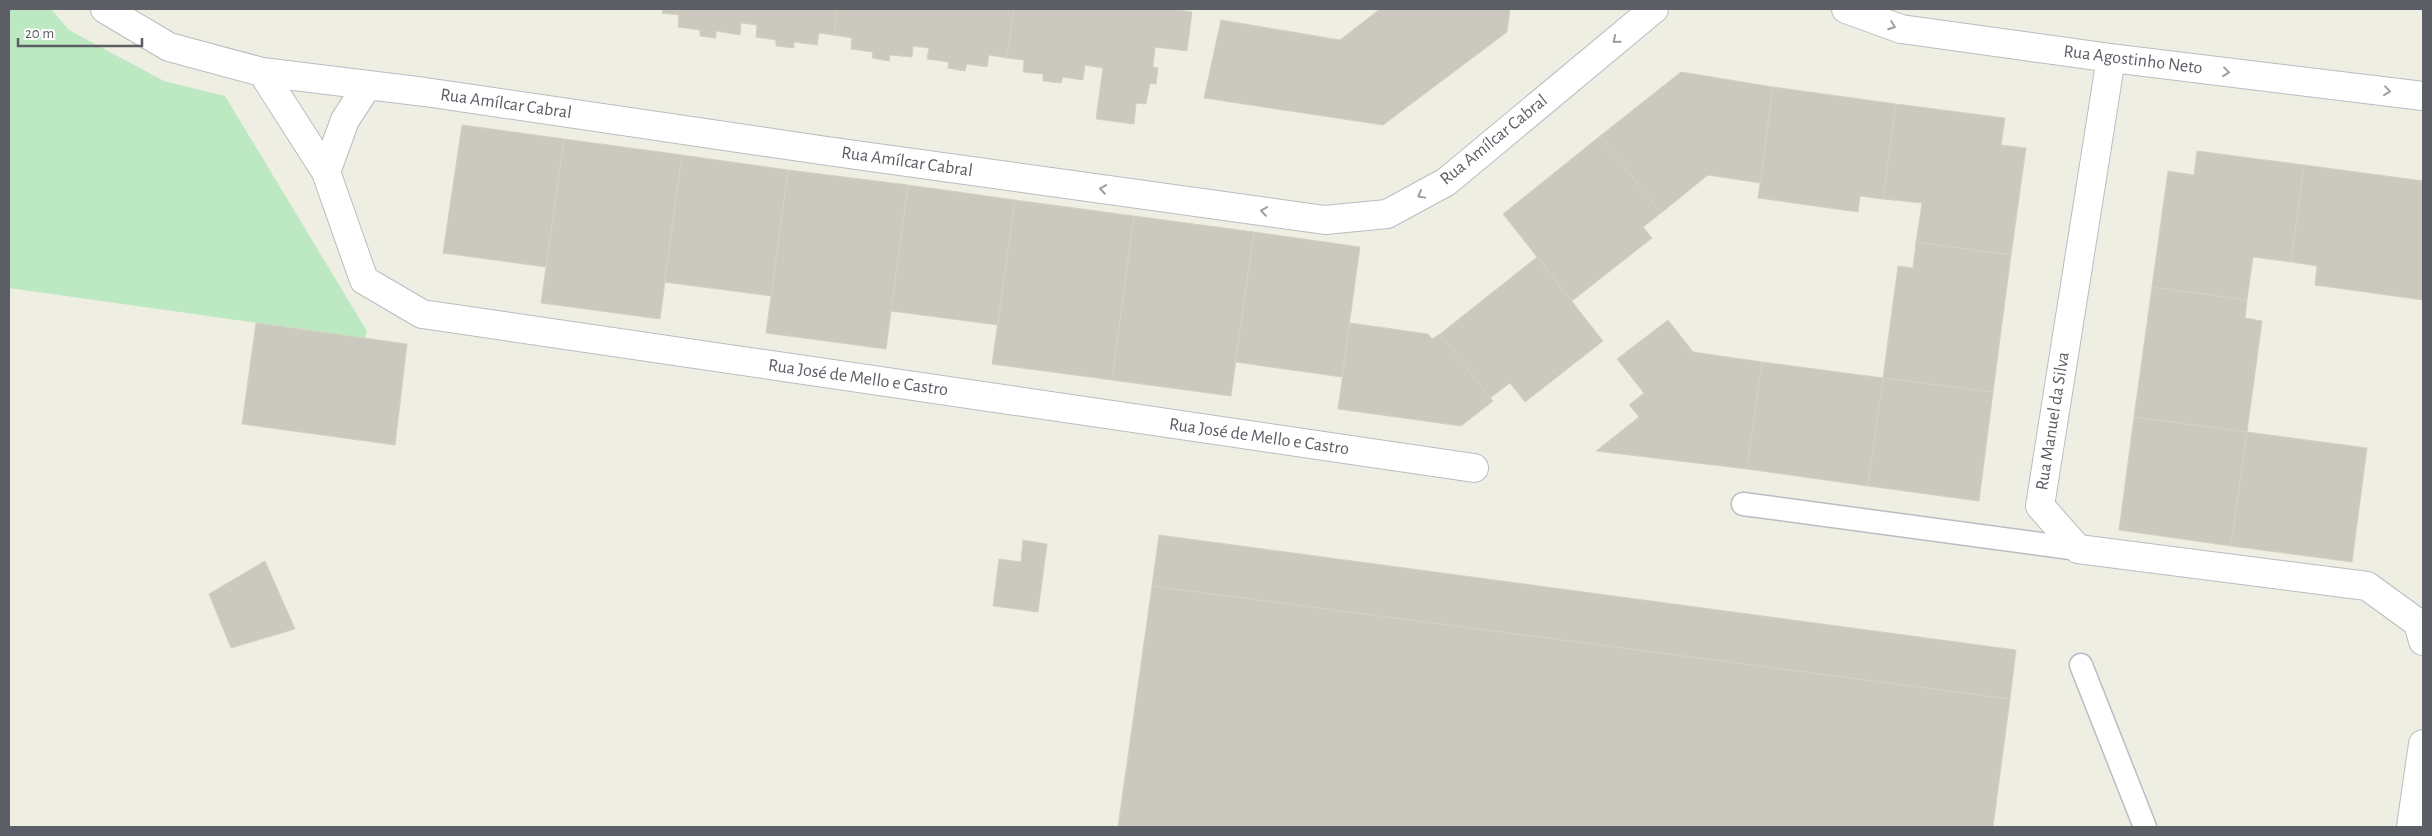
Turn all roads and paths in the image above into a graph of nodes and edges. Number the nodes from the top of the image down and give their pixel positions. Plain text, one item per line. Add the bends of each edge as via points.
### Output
1 (106, 9) edge
2 (1654, 9) edge
3 (1846, 9) edge
4 (2111, 58) junction
5 (262, 72) junction
6 (367, 86) junction
7 (2423, 96) edge
8 (326, 172) junction
9 (1474, 468) dead end
10 (1743, 504) dead end
11 (2078, 549) junction
12 (2423, 641) edge
13 (2081, 665) dead end
14 (2423, 744) edge
15 (2145, 827) edge
16 (2411, 827) edge

1 - 5 street, Rua Amílcar Cabral via 169,47
2 -> 6 street, Rua Amílcar Cabral via 1446,182 1387,214 1325,220
3 -> 4 street, Rua Agostinho Neto via 1901,29
4 -> 7 street, Rua Agostinho Neto
4 - 11 street, Rua Manuel da Silva via 2040,506
5 - 6 street, Rua Amílcar Cabral
5 - 8 street, Rua José de Mello e Castro
6 - 8 street via 345,120
8 - 9 street, Rua José de Mello e Castro via 364,280 422,314
10 - 11 lane
11 - 12 street via 2367,586 2418,623
13 - 15 lane
14 - 16 street

